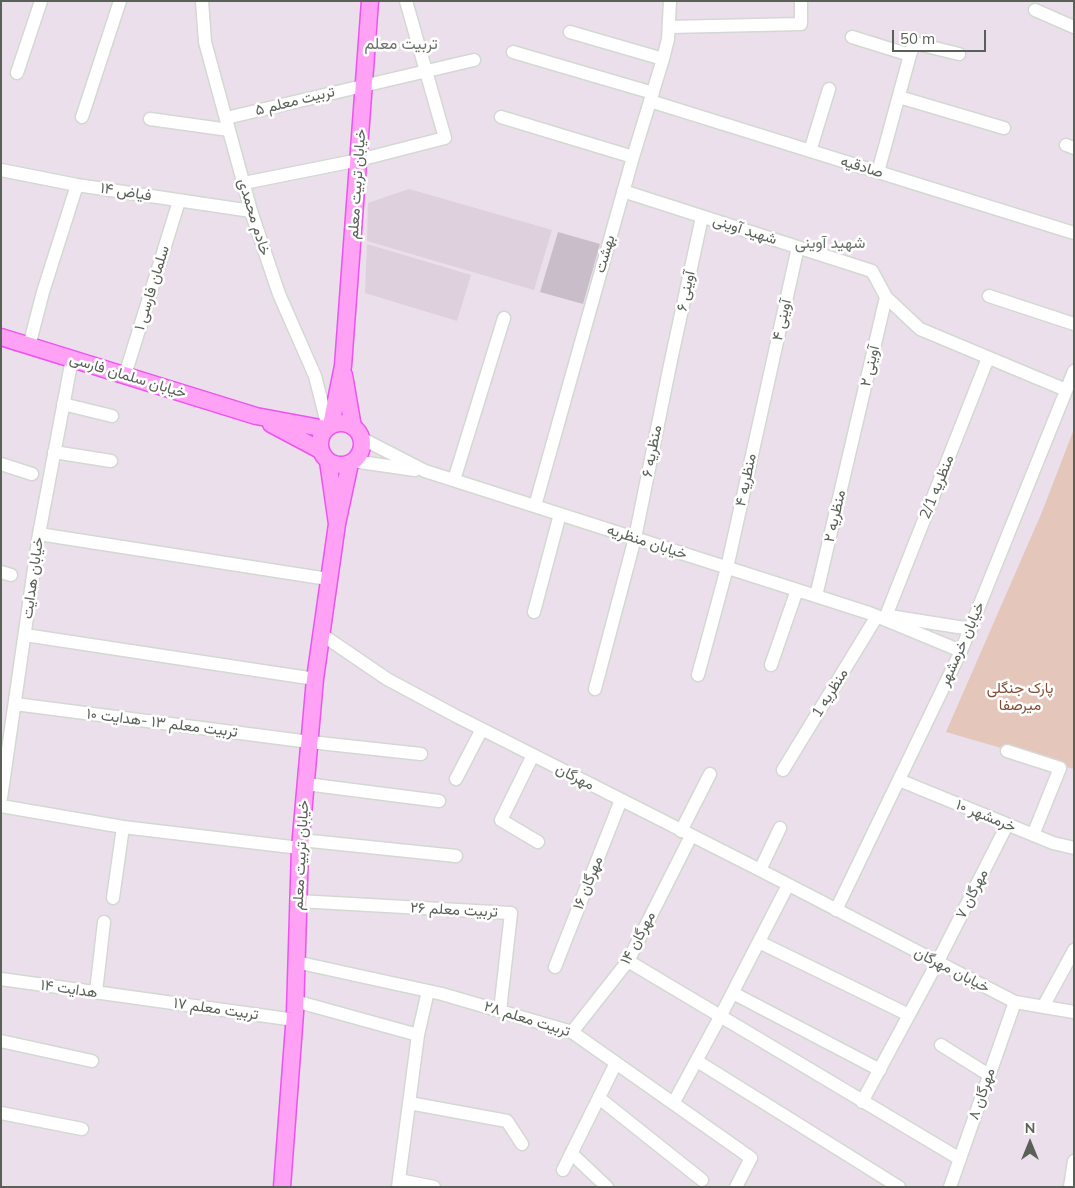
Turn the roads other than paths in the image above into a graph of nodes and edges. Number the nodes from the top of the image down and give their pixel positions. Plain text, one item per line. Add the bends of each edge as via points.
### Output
1 (41, 1) edge
2 (120, 1) edge
3 (202, 1) edge
4 (370, 1) edge
5 (406, 1) edge
6 (670, 1) edge
7 (801, 1) edge
8 (1035, 10) dead end
9 (669, 27) junction
10 (1074, 27) edge
11 (570, 32) dead end
12 (852, 37) dead end
13 (513, 52) dead end
14 (959, 54) dead end
15 (910, 55) junction
16 (662, 59) junction
17 (474, 60) dead end
18 (427, 71) junction
19 (18, 73) dead end
20 (364, 85) junction
21 (829, 89) dead end
22 (651, 97) junction
23 (899, 97) junction
24 (82, 117) dead end
25 (501, 117) dead end
26 (150, 118) dead end
27 (227, 124) junction
28 (1004, 128) dead end
29 (810, 151) junction
30 (633, 157) junction
31 (358, 160) junction
32 (1, 170) edge
33 (878, 172) junction
34 (244, 183) junction
35 (77, 184) junction
36 (623, 191) junction
37 (179, 201) junction
38 (251, 211) junction
39 (702, 217) junction
40 (1074, 233) edge
41 (798, 248) junction
42 (988, 296) dead end
43 (886, 297) junction
44 (504, 318) dead end
45 (1074, 324) edge
46 (1, 337) edge
47 (29, 346) junction
48 (988, 358) junction
49 (72, 359) junction
50 (670, 365) joint
51 (343, 366) junction
52 (1074, 371) edge
53 (125, 375) junction
54 (1066, 390) junction
55 (765, 393) joint
56 (63, 404) junction
57 (112, 416) dead end
58 (256, 416) junction
59 (328, 427) junction
60 (357, 432) junction
61 (854, 435) joint
62 (54, 452) junction
63 (324, 456) junction
64 (110, 461) dead end
65 (351, 462) junction
66 (1, 464) edge
67 (425, 471) junction
68 (32, 474) dead end
69 (454, 480) junction
70 (534, 506) junction
71 (560, 514) junction
72 (337, 524) junction
73 (39, 534) junction
74 (635, 538) junction
75 (727, 568) junction
76 (328, 579) junction
77 (797, 590) junction
78 (816, 596) junction
79 (534, 612) dead end
80 (877, 615) junction
81 (970, 628) junction
82 (321, 634) junction
83 (25, 635) junction
84 (961, 652) junction
85 (771, 665) dead end
86 (698, 675) dead end
87 (315, 679) junction
88 (595, 689) dead end
89 (15, 704) junction
90 (7, 718) edge
91 (482, 729) junction
92 (310, 742) junction
93 (1007, 751) dead end
94 (421, 754) dead end
95 (533, 755) junction
96 (783, 770) dead end
97 (710, 774) dead end
98 (456, 779) dead end
99 (899, 780) junction
100 (306, 784) junction
101 (2, 793) edge
102 (1, 798) edge
103 (621, 800) junction
104 (439, 801) dead end
105 (1, 806) edge
106 (1007, 825) junction
107 (123, 827) junction
108 (780, 828) dead end
109 (686, 833) junction
110 (1033, 835) junction
111 (538, 842) dead end
112 (301, 844) junction
113 (1074, 848) edge
114 (456, 856) dead end
115 (760, 870) junction
116 (788, 885) junction
117 (113, 898) dead end
118 (298, 902) junction
119 (836, 910) junction
120 (104, 922) dead end
121 (759, 942) junction
122 (1074, 950) edge
123 (628, 961) junction
124 (296, 962) junction
125 (937, 963) junction
126 (555, 967) dead end
127 (1, 979) edge
128 (428, 991) junction
129 (96, 992) junction
130 (733, 993) junction
131 (137, 998) joint
132 (295, 1001) junction
133 (1015, 1002) junction
134 (1043, 1007) junction
135 (500, 1011) junction
136 (1074, 1012) edge
137 (909, 1015) junction
138 (720, 1017) junction
139 (295, 1020) junction
140 (572, 1032) junction
141 (418, 1035) junction
142 (1, 1040) edge
143 (941, 1045) dead end
144 (92, 1061) dead end
145 (697, 1061) junction
146 (616, 1063) junction
147 (880, 1070) junction
148 (988, 1075) junction
149 (599, 1098) junction
150 (674, 1102) junction
151 (862, 1102) junction
152 (409, 1103) junction
153 (1, 1113) edge
154 (82, 1129) dead end
155 (522, 1144) dead end
156 (571, 1153) junction
157 (960, 1159) junction
158 (1074, 1161) edge
159 (563, 1170) dead end
160 (702, 1180) dead end
161 (398, 1183) edge
162 (282, 1187) edge
163 (434, 1187) edge
164 (607, 1187) edge
165 (736, 1187) edge
166 (899, 1187) edge
167 (950, 1187) edge
168 (1070, 1187) edge

1 - 19 street
2 - 24 street
3 - 27 street, خادم محمدی via 205,42
4 - 20 main road, خیابان تربیت معلم
5 - 18 street
6 - 9 street, بهشت
7 - 9 street via 801,24
8 - 10 street
9 - 16 street, بهشت
11 - 16 street
12 - 15 street
13 - 22 street, صادقیه
14 - 15 street via 914,43
15 - 23 street
16 - 22 street, بهشت
17 - 18 street, تربیت معلم ۵
18 - 20 street, تربیت معلم ۵
18 - 31 street via 445,138
20 - 27 street, تربیت معلم ۵
20 - 31 main road, خیابان تربیت معلم
21 - 29 street
22 - 29 street, صادقیه
22 - 30 street, بهشت
23 - 28 street
23 - 33 street
25 - 30 street
26 - 27 street
27 - 34 street, خادم محمدی
29 - 33 street, صادقیه
30 - 36 street, بهشت
31 - 34 street
31 - 51 main road, خیابان تربیت معلم
32 - 35 street, فیاض ۱۴
33 - 40 street, صادقیه
34 - 38 street, خادم محمدی
35 - 37 street, فیاض ۱۴
35 - 47 street
36 - 39 street, شهید آوینی
36 - 70 street, بهشت
37 - 38 street, فیاض ۱۴
37 - 53 street, سلمان فارسی ۱
38 - 59 street, خادم محمدی via 279,294 315,376
39 - 41 street, شهید آوینی
39 - 50 street, آوینی ۶
41 - 43 street, شهید آوینی via 872,271
41 - 55 street, آوینی ۴
42 - 45 street
43 - 48 street, شهید آوینی via 920,329
43 - 61 street, آوینی ۲
44 - 69 street
46 - 47 main road, خیابان سلمان فارسی
47 - 49 main road, خیابان سلمان فارسی
48 - 54 street, شهید آوینی
48 - 80 street, منظریه 2/1
49 - 53 main road, خیابان سلمان فارسی
49 - 56 street, خیابان هدایت
50 - 74 street, منظریه ۶
51 - 59 main road
51 - 60 main road
52 - 54 street, خیابان خرمشهر
53 - 58 main road, خیابان سلمان فارسی
54 - 81 street, خیابان خرمشهر
55 - 75 street, منظریه ۴
56 - 57 street
56 - 62 street, خیابان هدایت
58 - 59 main road
58 - 63 main road
59 - 60 main road via 341,423
59 - 63 main road via 320,437
60 - 65 main road via 360,451
60 - 67 street
61 - 78 street, منظریه ۲
62 - 64 street
62 - 73 street, خیابان هدایت
63 - 65 main road via 340,465
63 - 72 main road
65 - 67 street
65 - 72 main road
66 - 68 street
67 - 69 street, خیابان منظریه
69 - 70 street, خیابان منظریه
70 - 71 street, خیابان منظریه
71 - 74 street, خیابان منظریه
71 - 79 street
72 - 76 main road, خیابان تربیت معلم
73 - 76 street
73 - 83 street, خیابان هدایت
74 - 75 street, خیابان منظریه
74 - 88 street, منظریه ۶
75 - 77 street, خیابان منظریه
75 - 86 street, منظریه ۴
76 - 82 main road, خیابان تربیت معلم
77 - 78 street, خیابان منظریه
77 - 85 street
78 - 80 street, خیابان منظریه
80 - 81 street
80 - 84 street
80 - 96 street, منظریه 1
81 - 84 street, خیابان خرمشهر
82 - 87 main road, خیابان تربیت معلم
82 - 91 street, مهرگان via 387,679
83 - 87 street
83 - 89 street, خیابان هدایت
84 - 99 street, خیابان خرمشهر
87 - 92 main road, خیابان تربیت معلم
89 - 90 street, خیابان هدایت
89 - 92 street, تربیت معلم ۱۳ -هدایت ۱۰
90 - 101 street, خیابان هدایت
91 - 95 street, مهرگان
91 - 98 street
92 - 94 street, تربیت معلم ۱۳ -هدایت ۱۰
92 - 100 main road, خیابان تربیت معلم
93 - 110 street via 1060,768
95 - 103 street, مهرگان
95 - 111 street via 501,820
97 - 109 street, مهرگان ۱۴
99 - 106 street, خرمشهر ۱۰
99 - 119 street, خیابان خرمشهر
100 - 104 street
100 - 112 main road, خیابان تربیت معلم
101 - 102 street, خیابان هدایت
103 - 109 street, مهرگان
103 - 126 street, مهرگان ۱۶
105 - 107 street
106 - 110 street, خرمشهر ۱۰
106 - 125 street, مهرگان ۷
107 - 112 street
107 - 117 street
108 - 115 street
109 - 115 street, مهرگان
109 - 123 street, مهرگان ۱۴
110 - 113 street, خرمشهر ۱۰
112 - 114 street
112 - 118 main road, خیابان تربیت معلم
115 - 116 street, مهرگان
116 - 119 street, مهرگان
116 - 121 street
118 - 124 main road, خیابان تربیت معلم
118 - 135 street, تربیت معلم ۲۶ via 511,914
119 - 125 street, خیابان مهرگان
120 - 129 street
121 - 130 street
121 - 137 street
122 - 134 street
123 - 138 street
123 - 140 street, مهرگان ۱۴
124 - 128 street, تربیت معلم ۲۸
124 - 132 main road, خیابان تربیت معلم
125 - 133 street, خیابان مهرگان
125 - 137 street, مهرگان ۷
127 - 129 street, هدایت ۱۴
128 - 135 street, تربیت معلم ۲۸
128 - 141 street
129 - 131 street, هدایت ۱۴
130 - 138 street
130 - 147 street
131 - 139 street, تربیت معلم ۱۷
132 - 139 main road, خیابان تربیت معلم
132 - 141 street
133 - 134 street, خیابان مهرگان
133 - 148 street, مهرگان ۸
134 - 136 street, خیابان مهرگان
135 - 140 street, تربیت معلم ۲۸
137 - 147 street, مهرگان ۷
138 - 145 street
138 - 151 street
139 - 162 main road, خیابان تربیت معلم
140 - 146 street, تربیت معلم ۲۸
141 - 152 street
142 - 144 street
143 - 148 street
145 - 150 street
145 - 166 street
146 - 149 street
146 - 150 street, تربیت معلم ۲۸
147 - 151 street, مهرگان ۷
148 - 157 street, مهرگان ۸
149 - 156 street
149 - 160 street
150 - 165 street, تربیت معلم ۲۸ via 751,1158
151 - 157 street
152 - 155 street via 507,1121
152 - 161 street
153 - 154 street
156 - 159 street
156 - 164 street
157 - 167 street, مهرگان ۸
158 - 168 street
161 - 163 street

